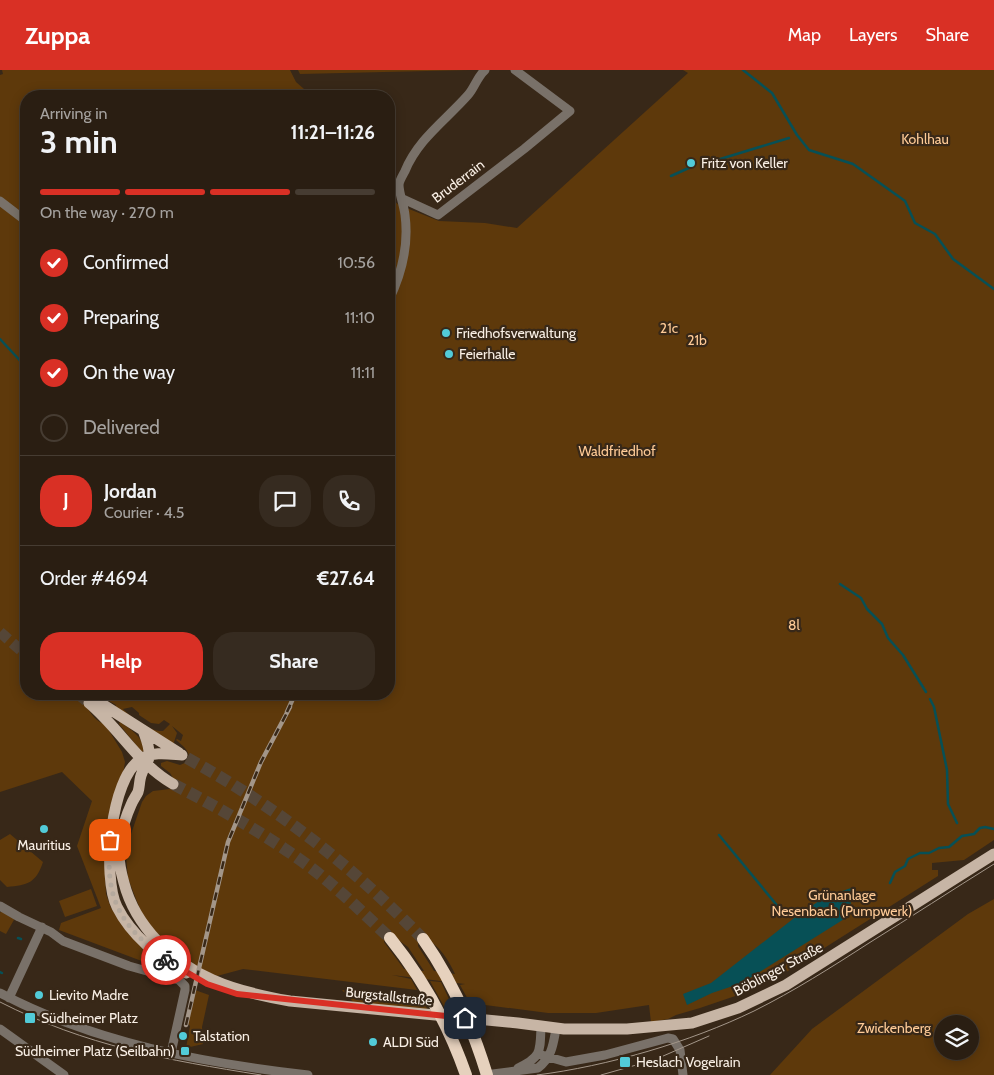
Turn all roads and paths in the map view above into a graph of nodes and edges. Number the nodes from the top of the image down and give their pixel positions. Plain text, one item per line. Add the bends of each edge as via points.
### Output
1 (515, 70) edge
2 (482, 71) edge
3 (403, 198) junction
4 (0, 201) edge
5 (20, 216) edge
6 (395, 285) edge
7 (143, 730) junction
8 (123, 737) junction
9 (146, 759) junction
10 (128, 772) junction
11 (138, 791) junction
12 (994, 849) edge
13 (994, 854) edge
14 (0, 906) edge
15 (42, 927) junction
16 (390, 938) tunnel mouth
17 (423, 939) tunnel mouth
18 (0, 993) edge
19 (264, 996) junction
20 (10, 998) junction
21 (541, 1026) junction
22 (660, 1026) junction
23 (556, 1028) junction
24 (0, 1029) edge
25 (172, 1053) junction
26 (538, 1054) junction
27 (549, 1058) junction
28 (511, 1072) junction
29 (64, 1075) edge
30 (308, 1075) edge
31 (466, 1075) edge
32 (486, 1075) edge
33 (683, 1075) edge

1 - 3 street, Bruderrain via 570,111 438,215
2 - 3 street via 470,93 416,149 399,185
3 - 6 street via 405,251
4 - 5 street
7 - 8 main road via 91,700
7 - 9 main road via 148,743
7 - 9 main road via 185,756 161,754
8 - 9 main road
8 - 10 main road
9 - 10 main road, Burgstallstraße
9 - 11 main road, Burgstallstraße
9 - 11 main road via 172,784 149,782
10 - 19 main road, Burgstallstraße via 116,809 109,854 112,894 117,907 152,949 178,968 218,988 251,997
11 - 19 main road, Burgstallstraße via 122,833 119,857 126,890 137,914 158,942 191,968 220,983
12 - 22 main road, Böblinger Straße via 770,987 719,1009
13 - 22 main road, Böblinger Straße via 769,994 705,1020
14 - 15 street
15 - 20 street
15 - 25 street via 63,941 129,966 179,980 185,986
16 - 31 highway, bridge via 407,958 430,996
17 - 32 highway, bridge via 457,996
18 - 20 street
19 - 21 main road, Burgstallstraße
20 - 25 street via 112,1039
21 - 23 main road, Burgstallstraße
21 - 26 street
22 - 23 main road, Burgstallstraße via 601,1030
23 - 27 street
24 - 29 street
25 - 30 street
26 - 27 street
26 - 28 street
27 - 28 street via 538,1068
27 - 33 street via 566,1062 668,1038 676,1042
28 - 32 street

